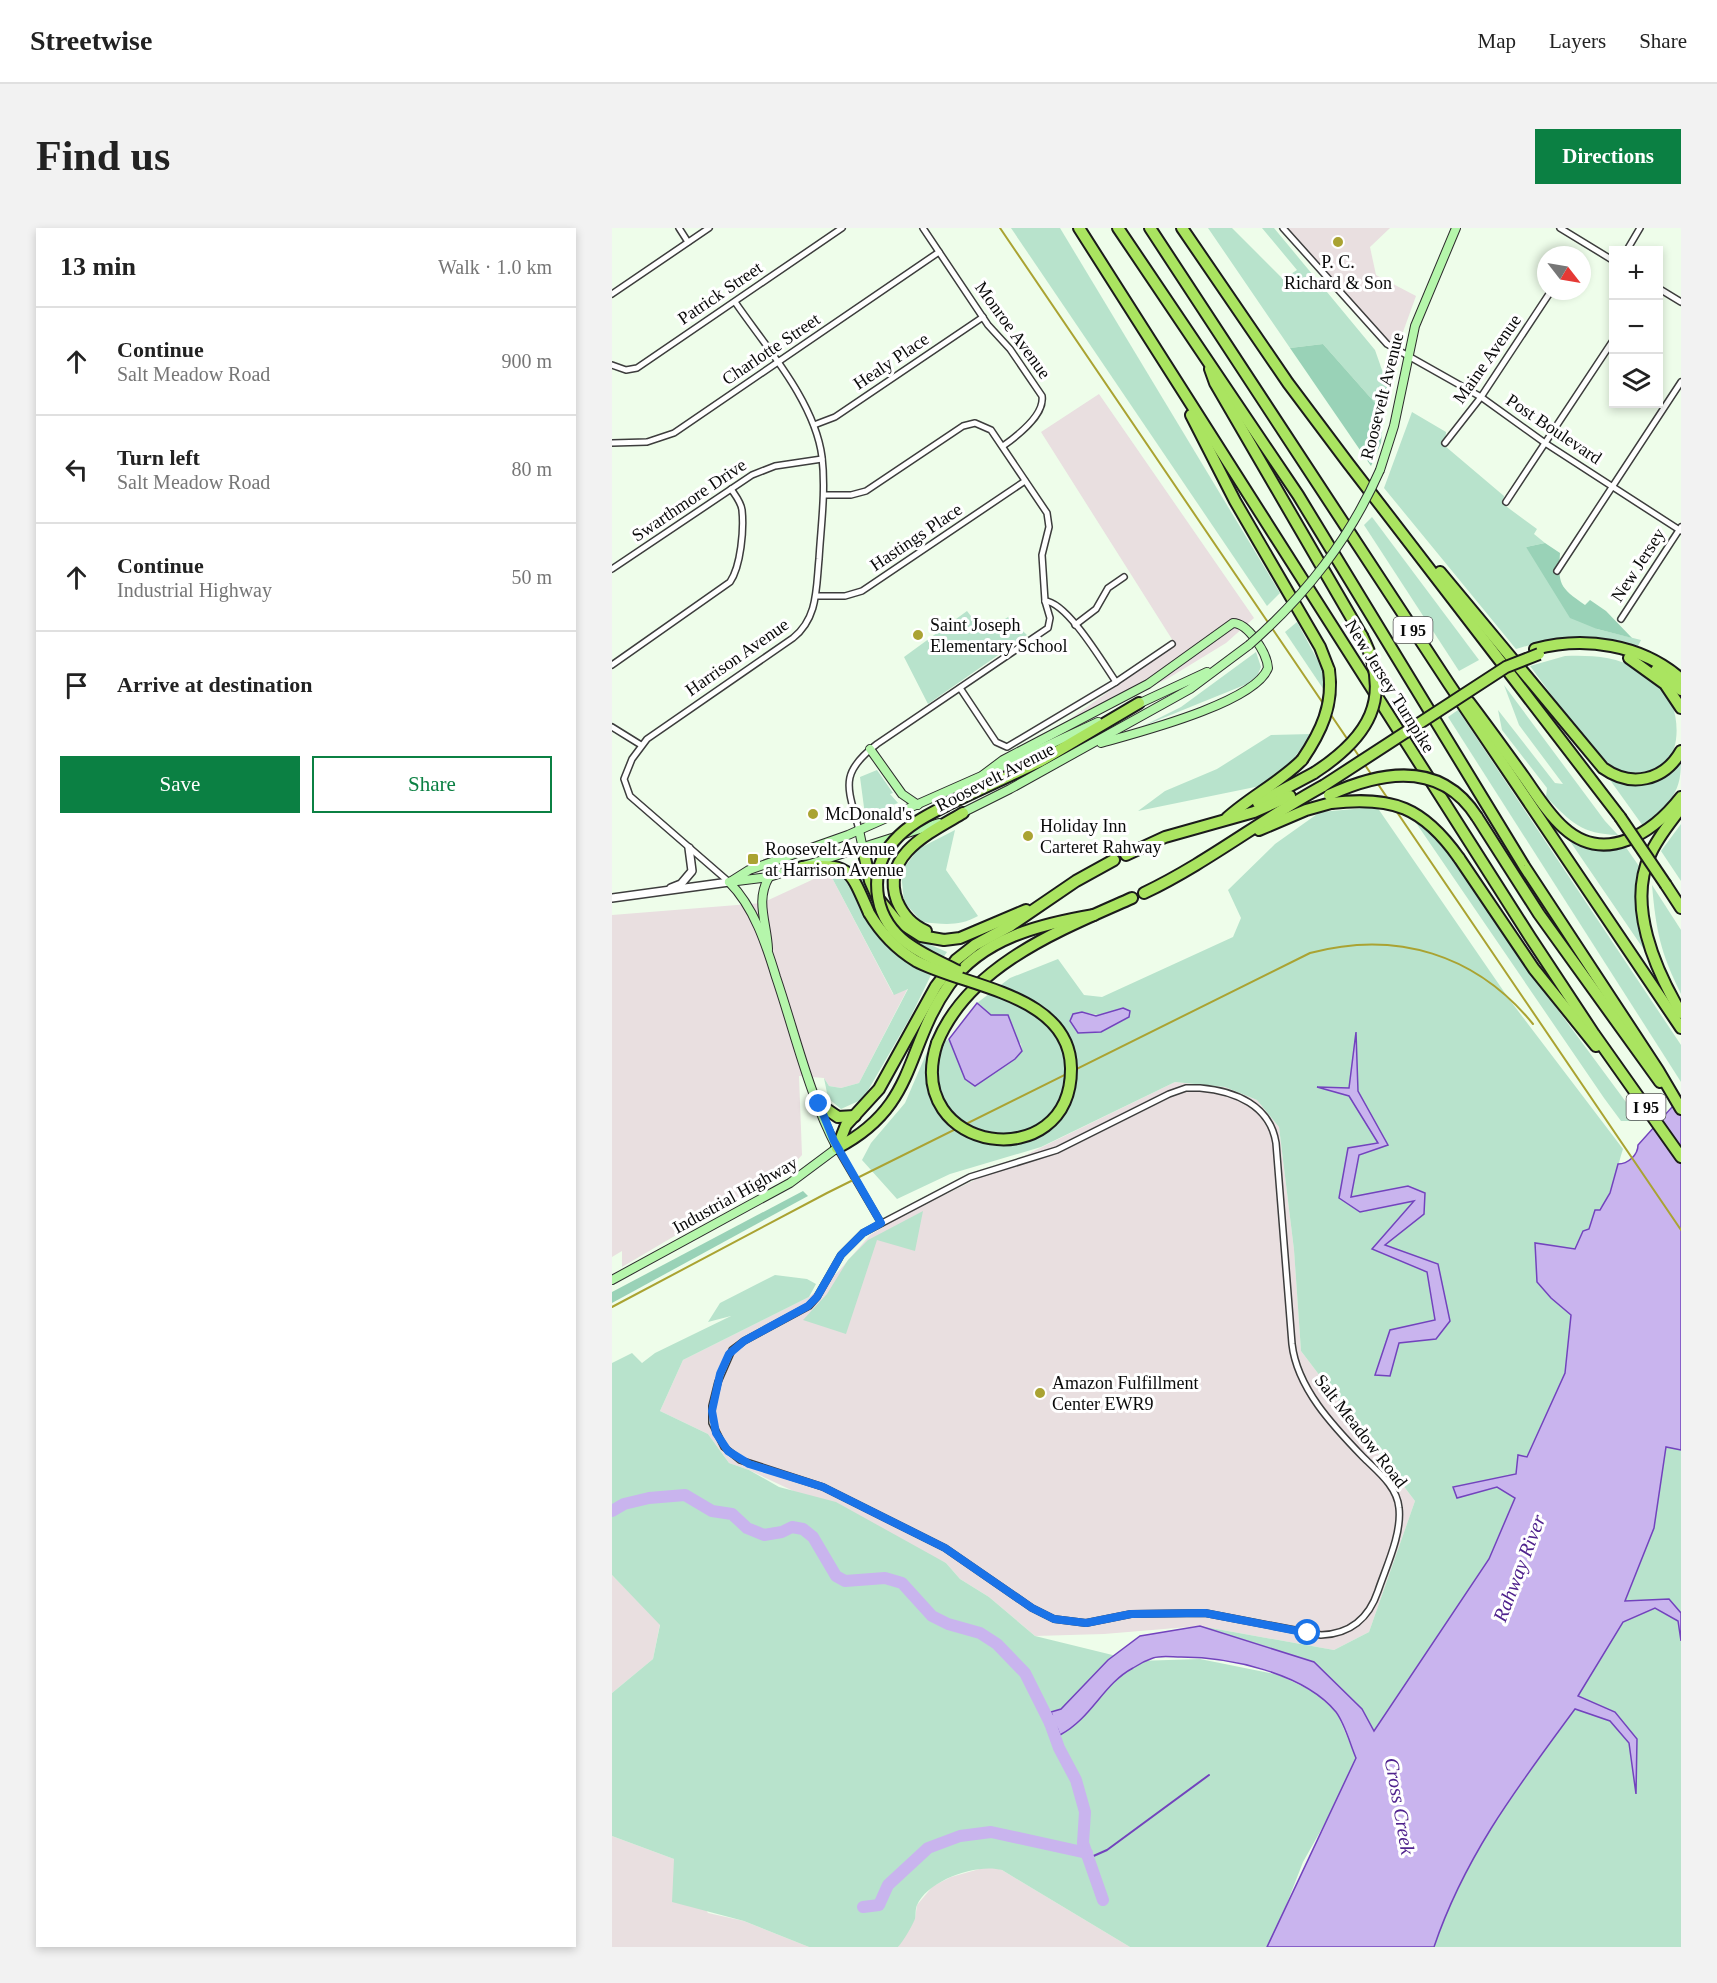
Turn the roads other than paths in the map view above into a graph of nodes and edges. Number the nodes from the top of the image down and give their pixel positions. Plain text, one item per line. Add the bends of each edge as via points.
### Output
1 (679, 228) edge
2 (709, 228) edge
3 (842, 228) edge
4 (923, 228) edge
5 (1079, 228) edge
6 (1118, 228) edge
7 (1150, 228) edge
8 (1182, 228) edge
9 (1283, 228) edge
10 (1456, 228) edge
11 (1560, 228) edge
12 (1640, 228) edge
13 (834, 230) edge
14 (688, 242) junction
15 (1629, 246) edge
16 (939, 252) junction
17 (1609, 258) edge
18 (1663, 291) edge
19 (612, 294) edge
20 (1545, 300) edge
21 (735, 302) junction
22 (1681, 302) edge
23 (983, 317) junction
24 (1609, 347) edge
25 (1205, 355) junction
26 (1407, 356) junction
27 (777, 363) junction
28 (612, 365) edge
29 (1681, 382) edge
30 (1182, 393) junction
31 (1480, 398) junction
32 (814, 425) junction
33 (1445, 443) dead end
34 (1545, 443) junction
35 (612, 444) edge
36 (1003, 446) junction
37 (822, 459) junction
38 (1025, 481) junction
39 (1612, 487) junction
40 (731, 489) junction
41 (824, 495) junction
42 (1506, 502) dead end
43 (1378, 504) junction
44 (1680, 529) edge
45 (612, 569) edge
46 (1557, 571) dead end
47 (1124, 577) dead end
48 (816, 596) junction
49 (1045, 601) junction
50 (1403, 614) junction
51 (1621, 619) dead end
52 (1075, 626) junction
53 (1172, 644) dead end
54 (1537, 652) junction
55 (1629, 658) junction
56 (612, 665) edge
57 (1222, 665) junction
58 (1681, 679) edge
59 (1116, 682) junction
60 (960, 688) junction
61 (1681, 690) edge
62 (1139, 703) junction
63 (1681, 708) edge
64 (612, 727) edge
65 (641, 745) junction
66 (1085, 748) junction
67 (870, 750) junction
68 (1681, 751) edge
69 (983, 775) junction
70 (1323, 787) junction
71 (1681, 797) edge
72 (918, 805) junction
73 (1681, 808) edge
74 (963, 813) junction
75 (1225, 819) junction
76 (859, 830) junction
77 (1226, 845) junction
78 (689, 848) junction
79 (863, 849) junction
80 (1126, 855) dead end
81 (1114, 860) dead end
82 (802, 867) junction
83 (769, 877) junction
84 (729, 882) junction
85 (659, 892) junction
86 (1144, 893) dead end
87 (612, 898) edge
88 (1132, 898) dead end
89 (1046, 902) junction
90 (1681, 908) edge
91 (1094, 915) junction
92 (976, 930) junction
93 (768, 953) junction
94 (1006, 994) junction
95 (1681, 1014) edge
96 (1681, 1028) edge
97 (1592, 1038) junction
98 (1656, 1072) junction
99 (819, 1104) junction
100 (1681, 1109) edge
101 (855, 1116) junction
102 (837, 1148) junction
103 (1681, 1157) edge
104 (881, 1223) junction
105 (612, 1280) edge

1 - 14 street
2 - 14 street
3 - 13 street, Patrick Street
4 - 16 street, Monroe Avenue
5 - 30 highway, New Jersey Turnpike
6 - 25 highway, New Jersey Turnpike / I 95
7 - 50 highway, I 95
8 - 43 highway, I 95
9 - 26 street, Post Boulevard via 1380,337
10 - 26 main road, Roosevelt Avenue via 1415,326
11 - 17 street
12 - 15 street
13 - 21 street, Patrick Street
14 - 19 street
16 - 23 street, Monroe Avenue
16 - 27 street, Charlotte Street
18 - 22 street
20 - 31 street, Maine Avenue
21 - 27 street, Harrison Avenue
21 - 28 street, Patrick Street via 637,368 622,370
23 - 32 street, Healy Place via 835,417
23 - 36 street, Monroe Avenue via 1014,354 1042,399 1041,407 1029,422
24 - 34 street
25 - 70 highway, bridge via 1215,383 1362,636 1376,670 1373,709
25 - 98 highway, New Jersey Turnpike / I 95 via 1304,504
26 - 31 street, Post Boulevard
26 - 57 main road, Roosevelt Avenue, bridge via 1394,426 1380,470 1359,513 1329,562 1292,605
27 - 32 street, Harrison Avenue
27 - 35 street, Charlotte Street via 666,437
29 - 39 street
30 - 75 highway, bridge via 1207,450 1320,647 1331,683 1328,711 1302,760 1281,780
30 - 97 highway, New Jersey Turnpike
31 - 33 street, Maine Avenue
31 - 34 street, Post Boulevard
32 - 37 street, Harrison Avenue
34 - 39 street, Post Boulevard
34 - 42 street
36 - 38 street
36 - 41 street via 989,428 971,424 871,489 851,495
37 - 40 street, Swarthmore Drive via 768,468
37 - 41 street, Harrison Avenue
38 - 48 street, Hastings Place via 862,591 845,597
38 - 49 street via 1050,521 1042,555
39 - 44 street, Post Boulevard
39 - 46 street
40 - 45 street, Swarthmore Drive
40 - 56 street via 740,503 742,516 739,563 730,582
41 - 48 street, Harrison Avenue
43 - 68 highway via 1471,608 1603,768 1620,778 1641,780 1661,774
43 - 90 highway, I 95, bridge via 1620,818
44 - 51 street, New Jersey
47 - 52 street via 1108,588 1096,609
48 - 65 street, Harrison Avenue via 811,617 799,634
49 - 52 street via 1056,604
49 - 60 street via 1050,618 1048,628
50 - 71 highway via 1566,830 1597,844 1623,843 1648,830
50 - 96 highway, I 95
52 - 59 street
53 - 59 street
54 - 55 highway via 1583,650
54 - 58 highway via 1568,643 1616,647 1661,665
54 - 70 highway, bridge via 1486,672
55 - 61 highway via 1658,671
55 - 63 highway via 1659,679
57 - 62 main road, Roosevelt Avenue
57 - 66 main road, Roosevelt Avenue via 1190,689
59 - 60 street via 1007,747 996,742
60 - 67 street
62 - 69 main road, Roosevelt Avenue
62 - 94 highway, bridge via 1041,760 913,824 889,847 877,877 879,906 889,925 909,945
64 - 65 street
65 - 78 street, Harrison Avenue via 624,776 626,791
66 - 69 main road via 1171,724 1220,703 1262,678 1268,668 1265,657 1242,625 1229,624 1148,684 1003,760
66 - 74 main road, Roosevelt Avenue
67 - 72 main road via 902,794
67 - 76 street via 854,764 848,777
69 - 72 main road, Roosevelt Avenue
70 - 75 highway
70 - 77 highway via 1282,808
70 - 77 highway via 1287,817
70 - 97 highway, bridge via 1409,809 1439,830 1528,962
70 - 98 highway, bridge via 1371,778 1412,776 1448,787 1465,800 1539,914
72 - 76 main road, Roosevelt Avenue
73 - 95 highway via 1650,855 1642,887 1650,946
74 - 79 main road, Roosevelt Avenue
74 - 92 highway via 909,848 897,868 895,890 905,915 921,929 942,935
75 - 80 highway via 1165,837
76 - 79 main road
76 - 84 main road, Roosevelt Avenue via 749,870
77 - 86 highway
78 - 84 street, Harrison Avenue
78 - 85 street via 692,871 687,878
79 - 82 main road, Roosevelt Avenue
79 - 92 highway via 873,890 903,926 921,936 944,940
81 - 89 highway
82 - 83 main road, Roosevelt Avenue
82 - 94 highway, bridge via 831,865 846,871 885,936 914,959
83 - 84 main road, Roosevelt Avenue
83 - 93 main road via 760,901
84 - 85 street, Roosevelt Avenue
84 - 93 main road via 746,902
85 - 87 street, Roosevelt Avenue
88 - 91 highway
89 - 92 highway
89 - 101 highway via 975,945 948,969 885,1080
91 - 94 highway, bridge via 1011,960 983,980 958,1006 937,1043 931,1070 945,1112 961,1128 1003,1141 1027,1136 1056,1115 1068,1094 1071,1077 1068,1052 1049,1020
91 - 102 highway via 1038,926 991,947 964,968 938,1003 894,1099 859,1136
93 - 99 main road
97 - 103 highway, I 95 via 1610,1057
98 - 100 highway, New Jersey Turnpike / I 95
99 - 101 highway via 835,1116
99 - 102 main road
101 - 102 highway via 846,1125
102 - 104 street
102 - 105 main road, Industrial Highway via 790,1183
104 - 104 street, Salt Meadow Road via 863,1233 841,1255 808,1306 744,1341 729,1354 712,1411 716,1433 732,1454 749,1464 816,1484 857,1503 945,1548 1032,1608 1066,1622 1092,1623 1131,1614 1205,1613 1322,1635 1349,1629 1368,1614 1396,1533 1399,1503 1389,1484 1339,1429 1297,1370 1276,1143 1272,1125 1258,1107 1222,1091 1180,1090 1057,1150 969,1177

